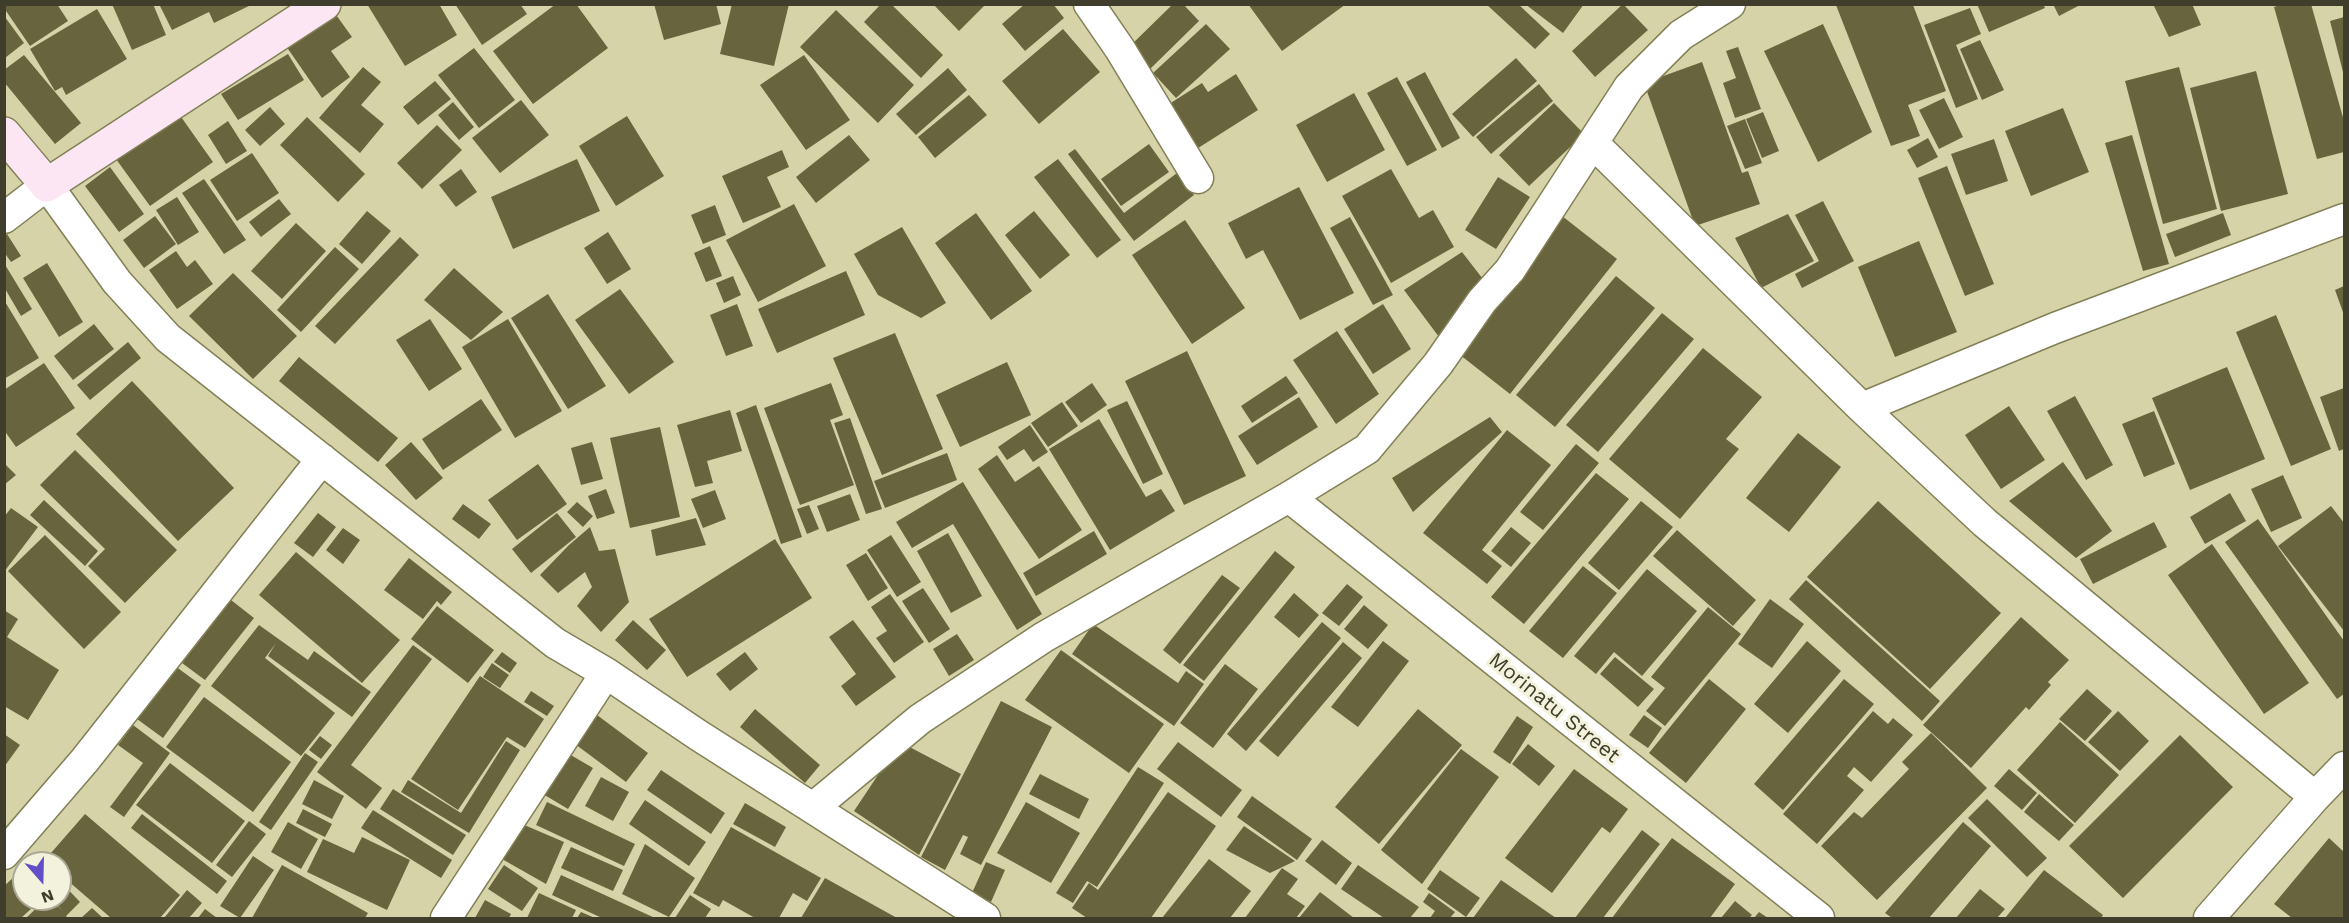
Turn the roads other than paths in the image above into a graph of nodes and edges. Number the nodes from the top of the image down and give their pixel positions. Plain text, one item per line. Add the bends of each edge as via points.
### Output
1 (324, 4) edge
2 (1089, 4) edge
3 (1730, 4) edge
4 (4, 134) edge
5 (1593, 143) junction
6 (1198, 178) dead end
7 (47, 185) junction
8 (4, 218) edge
9 (2344, 219) edge
10 (1862, 408) junction
11 (322, 459) junction
12 (1290, 497) junction
13 (606, 673) junction
14 (2344, 767) edge
15 (2315, 797) junction
16 (814, 807) junction
17 (4, 854) edge
18 (966, 913) edge
19 (446, 918) edge
20 (1819, 918) edge
21 (2209, 918) edge

1 - 7 street
2 - 6 street
3 - 5 street via 1681,34 1629,87
4 - 7 street
5 - 10 street
5 - 12 street via 1510,270 1367,449
7 - 8 street
7 - 11 street via 117,282 168,338
9 - 10 street via 2055,328
10 - 15 street via 1985,523
11 - 13 street via 555,643
11 - 17 street via 85,760
12 - 16 street via 1044,637 920,719
12 - 20 street, Morinatu Street
13 - 16 street
13 - 19 street
14 - 15 street
15 - 21 street
16 - 18 street

